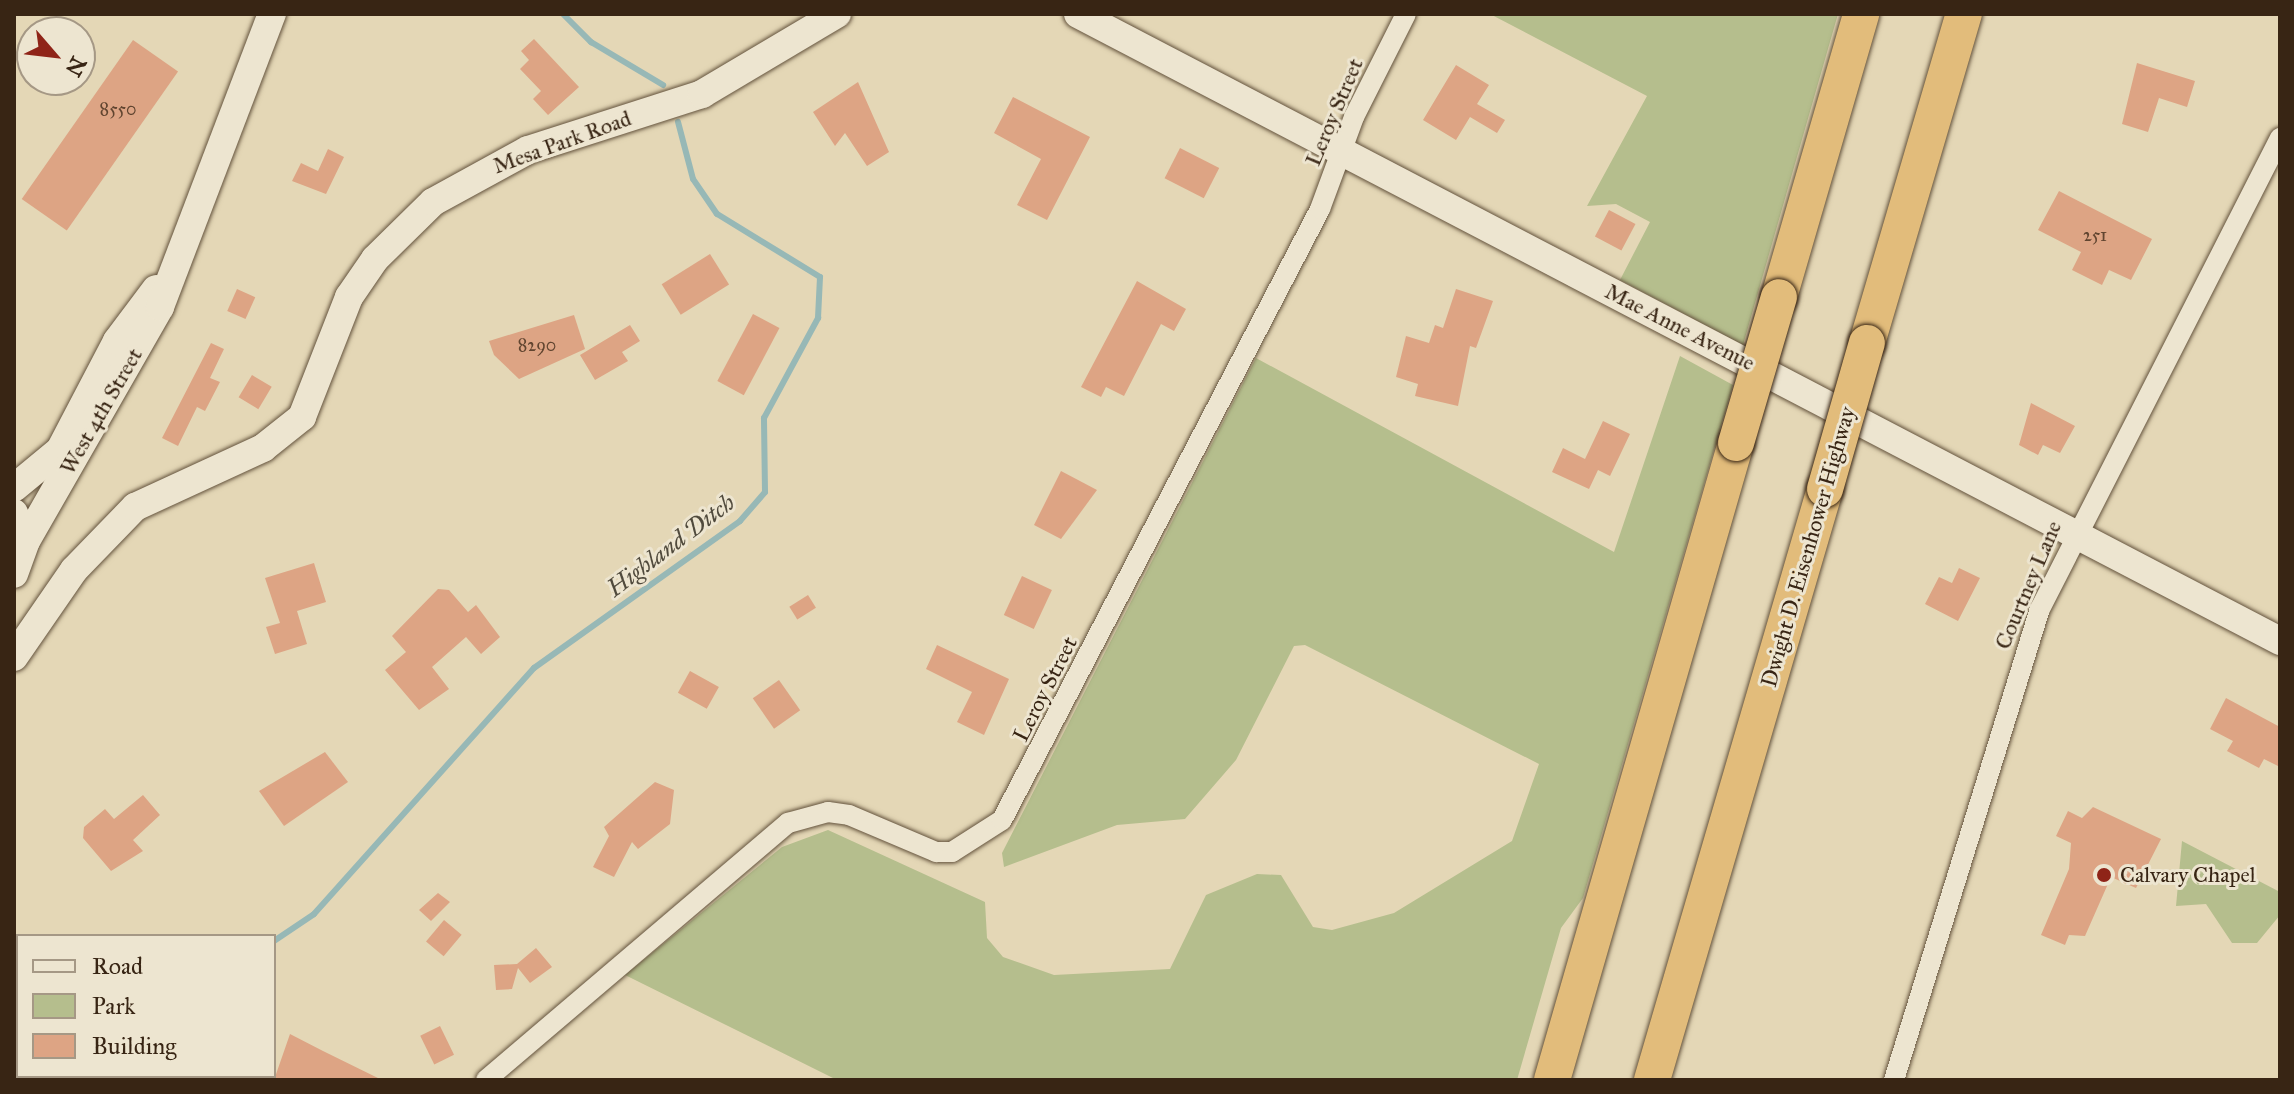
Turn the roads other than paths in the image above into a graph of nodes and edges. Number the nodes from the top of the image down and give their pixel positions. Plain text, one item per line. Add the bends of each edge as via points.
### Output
1 (272, 14) edge
2 (837, 14) edge
3 (1078, 14) edge
4 (1406, 14) edge
5 (1861, 14) edge
6 (1964, 14) edge
7 (2280, 138) edge
8 (1341, 151) junction
9 (169, 278) junction
10 (14, 488) edge
11 (14, 513) edge
12 (2075, 533) junction
13 (26, 541) junction
14 (14, 574) edge
15 (2280, 641) edge
16 (14, 657) edge
17 (486, 1080) edge
18 (1552, 1080) edge
19 (1652, 1080) edge
20 (1894, 1080) edge

1 - 9 street, West 4th Street via 215,178
2 - 16 street, Mesa Park Road via 702,94 528,150 433,202 375,259 349,297 302,417 263,448 135,507 74,570
3 - 8 street, Mae Anne Avenue
4 - 8 street, Leroy Street
5 - 18 highway, bridge
6 - 19 highway, Dwight D. Eisenhower Highway, bridge
7 - 12 street, Courtney Lane
8 - 12 street, Mae Anne Avenue
8 - 17 street, Leroy Street via 1320,209 1002,820 971,846 944,852 849,815 828,812 788,823
9 - 10 street, West 4th Street via 117,341 60,450
9 - 13 street, West 4th Street via 115,392
11 - 13 street
12 - 15 street, Mae Anne Avenue
12 - 20 street, Courtney Lane via 2024,652
13 - 14 street, West 4th Street

